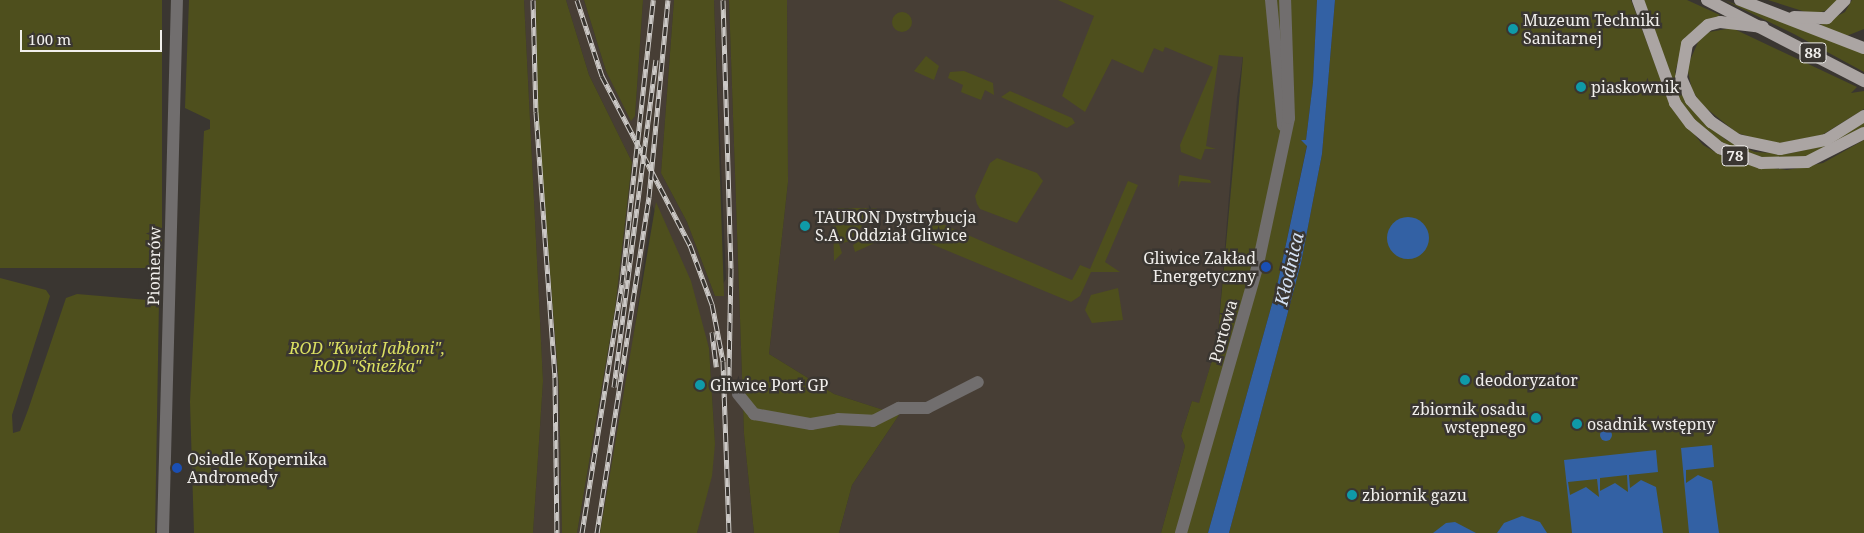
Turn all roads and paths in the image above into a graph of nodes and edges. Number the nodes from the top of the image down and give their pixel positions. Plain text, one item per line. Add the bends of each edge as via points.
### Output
1 (177, 0) edge
2 (1271, 0) edge
3 (1285, 0) edge
4 (1638, 0) edge
5 (1707, 0) edge
6 (1845, 0) edge
7 (1742, 1) edge
8 (1763, 27) junction
9 (1864, 48) edge
10 (1863, 81) edge
11 (1864, 116) edge
12 (1864, 133) edge
13 (1285, 135) junction
14 (978, 382) dead end
15 (738, 394) dead end
16 (164, 533) edge
17 (1181, 533) edge

1 - 16 street, Pionierów
2 - 13 street, Portowa
3 - 13 street, Portowa via 1290,98
4 - 12 main road, 78 via 1676,103 1691,124 1720,148 1761,163 1807,162
5 - 8 main road, 88
6 - 7 main road via 1827,18 1806,21
7 - 9 main road
8 - 10 main road, 88
8 - 11 main road via 1720,22 1708,25 1687,44 1680,67 1684,88 1711,122 1738,140 1780,149 1826,140
13 - 17 street, Portowa via 1258,264
14 - 15 street via 927,408 899,408 873,421 838,419 811,424 754,414

